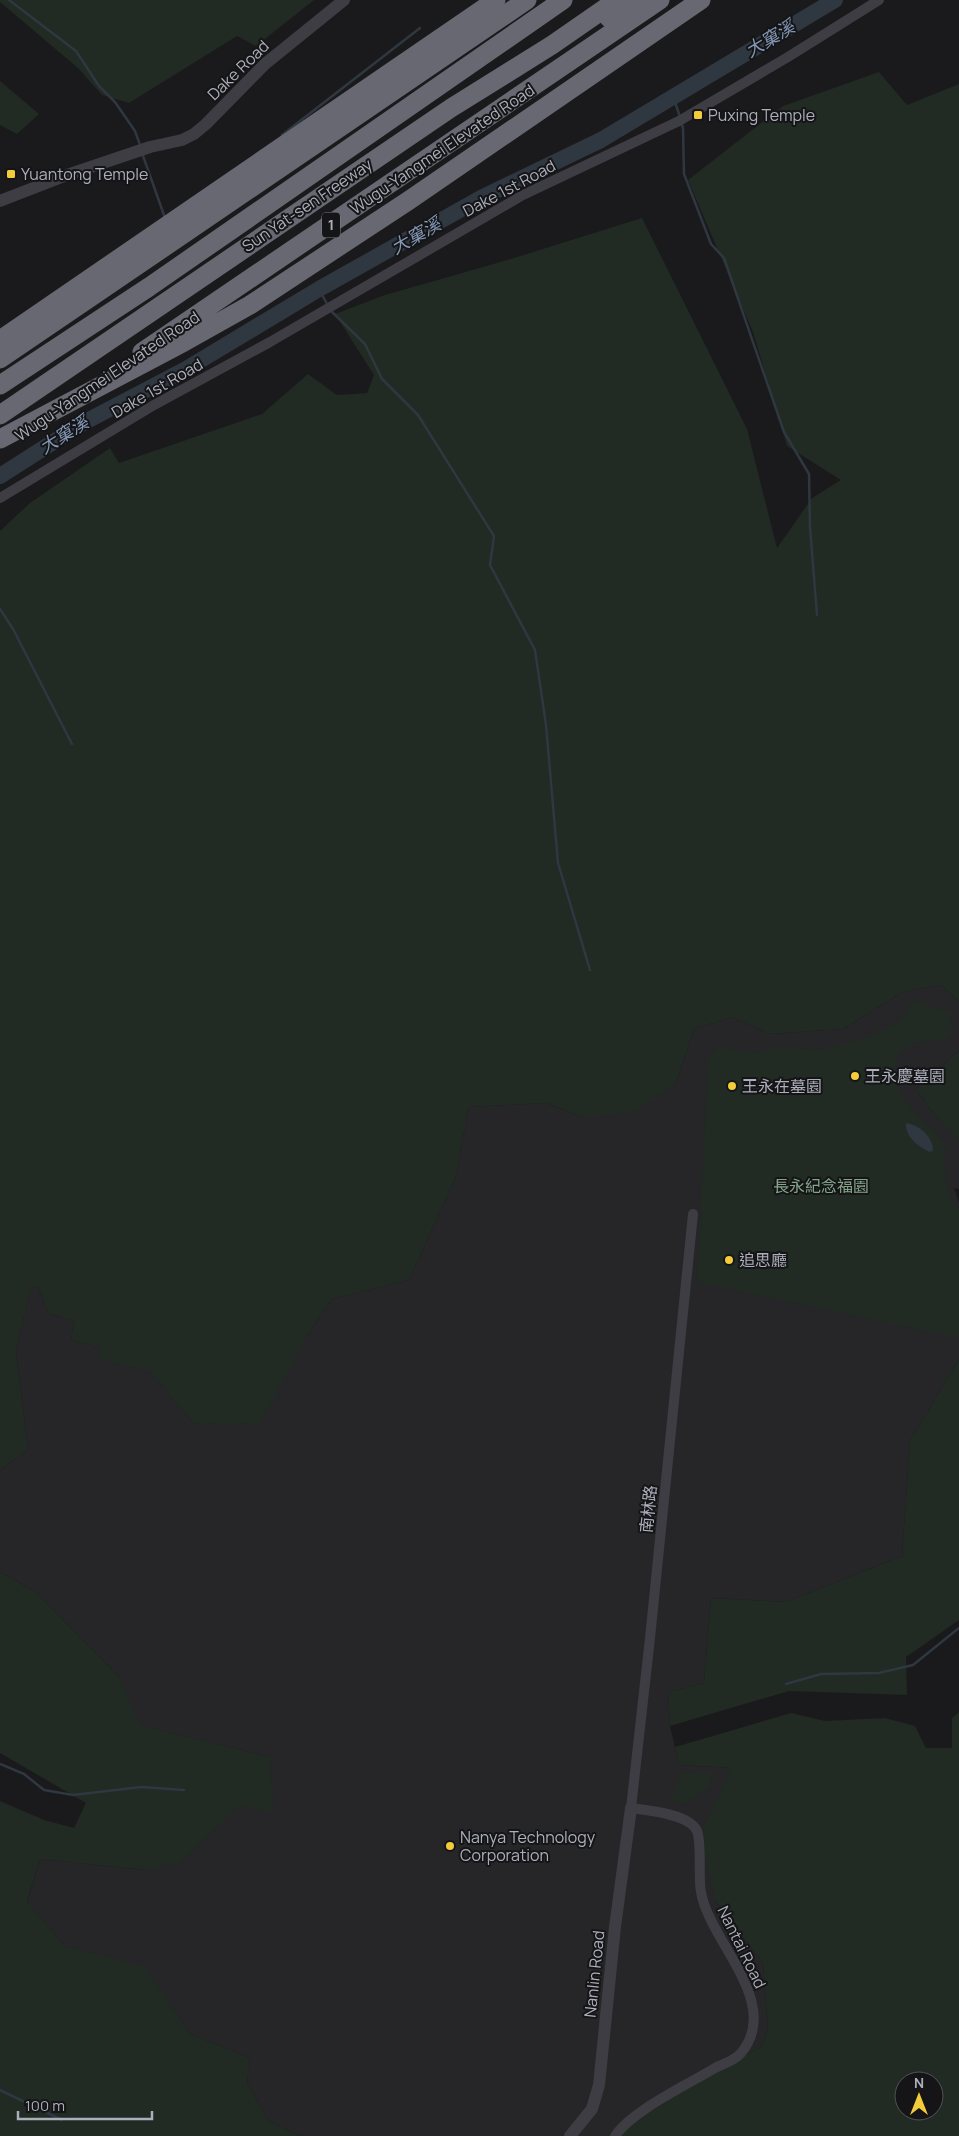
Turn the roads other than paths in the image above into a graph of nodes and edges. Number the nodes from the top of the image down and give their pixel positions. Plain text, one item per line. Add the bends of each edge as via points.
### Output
1 (344, 0) edge
2 (475, 0) edge
3 (496, 0) edge
4 (527, 0) edge
5 (563, 0) edge
6 (618, 0) edge
7 (636, 0) edge
8 (660, 0) edge
9 (700, 0) edge
10 (879, 0) edge
11 (552, 45) junction
12 (451, 122) junction
13 (0, 201) edge
14 (0, 340) edge
15 (0, 359) edge
16 (0, 367) edge
17 (0, 385) edge
18 (0, 415) edge
19 (0, 430) edge
20 (0, 439) edge
21 (0, 448) edge
22 (0, 498) edge
23 (693, 1214) dead end
24 (631, 1808) junction
25 (570, 2136) edge
26 (615, 2136) edge

1 - 13 street, Dake Road via 265,64 194,134 67,175
2 - 16 highway via 179,212 83,290
3 - 14 highway
4 - 15 highway
5 - 17 highway, Sun Yat-sen Freeway via 149,287
6 - 11 highway, Sun Yat-sen Freeway / 1
7 - 12 highway
8 - 21 highway, Wugu-Yangmei Elevated Road / 1
9 - 20 highway via 408,201 250,305
10 - 22 street, Dake 1st Road via 679,121 523,195 270,342 154,405
11 - 12 highway
11 - 18 highway, Sun Yat-sen Freeway / 1 via 451,108
12 - 19 highway
23 - 24 street, 南林路
24 - 25 street, Nanlin Road via 599,2085 592,2109
24 - 26 street, Nantai Road via 659,1811 690,1823 697,1831 701,1893 711,1921 747,1987 754,2023 741,2054 653,2104

